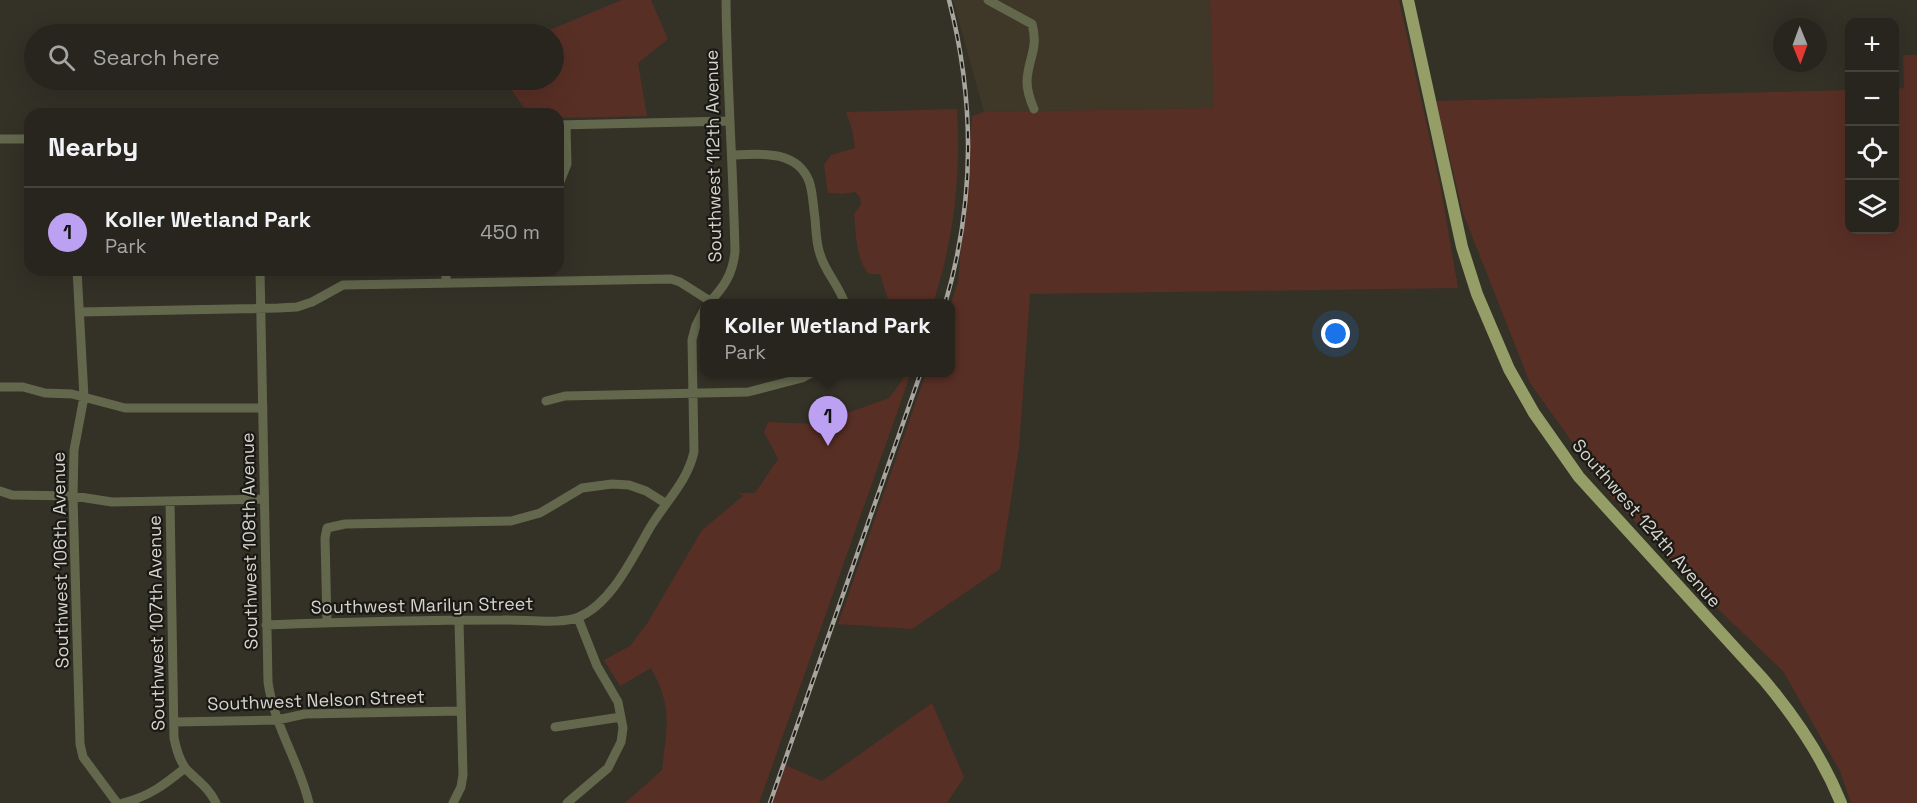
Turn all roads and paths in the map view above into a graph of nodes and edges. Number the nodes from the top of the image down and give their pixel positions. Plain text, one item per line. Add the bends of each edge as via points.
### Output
1 (726, 0) edge
2 (988, 0) edge
3 (1408, 0) edge
4 (1034, 109) dead end
5 (730, 121) junction
6 (564, 125) edge
7 (0, 139) edge
8 (24, 139) edge
9 (564, 141) edge
10 (732, 155) junction
11 (564, 172) edge
12 (77, 276) edge
13 (260, 276) edge
14 (446, 276) edge
15 (446, 283) junction
16 (702, 299) edge
17 (713, 299) edge
18 (843, 299) edge
19 (261, 308) junction
20 (80, 312) junction
21 (700, 318) edge
22 (804, 377) edge
23 (0, 387) edge
24 (692, 394) junction
25 (84, 397) junction
26 (546, 401) dead end
27 (263, 408) junction
28 (0, 491) edge
29 (73, 496) junction
30 (264, 499) junction
31 (170, 501) junction
32 (665, 503) junction
33 (578, 618) junction
34 (459, 621) junction
35 (327, 623) junction
36 (267, 625) junction
37 (460, 711) junction
38 (621, 717) junction
39 (277, 720) junction
40 (174, 722) junction
41 (555, 727) dead end
42 (185, 768) junction
43 (117, 803) edge
44 (123, 803) edge
45 (216, 803) edge
46 (309, 803) edge
47 (453, 803) edge
48 (567, 803) edge
49 (1841, 803) edge

1 - 5 street, Southwest 112th Avenue
2 - 4 street via 1032,24 1035,45 1027,80
3 - 49 main road, Southwest 124th Avenue via 1462,248 1509,369 1534,414 1579,477 1788,710
5 - 6 street
5 - 10 street, Southwest 112th Avenue
7 - 8 street
9 - 11 street
10 - 17 street, Southwest 112th Avenue via 733,270
10 - 18 street via 778,156 804,173 812,196 820,256
12 - 20 street, Southwest 106th Avenue
13 - 19 street, Southwest 108th Avenue
14 - 15 street
15 - 16 street via 671,279
15 - 19 street via 343,285 297,307
19 - 20 street
19 - 27 street, Southwest 108th Avenue
20 - 25 street, Southwest 106th Avenue
21 - 24 street, Southwest 112th Avenue via 692,340
22 - 24 street via 759,391
23 - 25 street
24 - 26 street via 565,396
24 - 32 street, Southwest 112th Avenue via 694,452 690,469
25 - 27 street via 140,409
25 - 29 street, Southwest 106th Avenue via 74,450
27 - 30 street, Southwest 108th Avenue
28 - 29 street via 24,496
29 - 31 street via 112,502
29 - 43 street, Southwest 106th Avenue via 80,744 83,757
30 - 31 street
30 - 36 street, Southwest 108th Avenue
31 - 40 street, Southwest 107th Avenue
32 - 33 street, Southwest 112th Avenue via 608,596
32 - 35 street via 646,491 612,484 582,488 540,513 511,521 345,524 327,528
33 - 34 street, Southwest Marilyn Street
33 - 38 street via 597,666 618,702
34 - 35 street, Southwest Marilyn Street
34 - 37 street
35 - 36 street, Southwest Marilyn Street
36 - 39 street, Southwest 108th Avenue via 268,682
37 - 39 street, Southwest Nelson Street via 305,714
37 - 47 street via 462,781
38 - 41 street
38 - 48 street via 621,742 608,768
39 - 40 street, Southwest Nelson Street
39 - 46 street, Southwest 108th Avenue
40 - 42 street, Southwest 107th Avenue via 177,748
42 - 44 street via 152,793
42 - 45 street via 203,783

